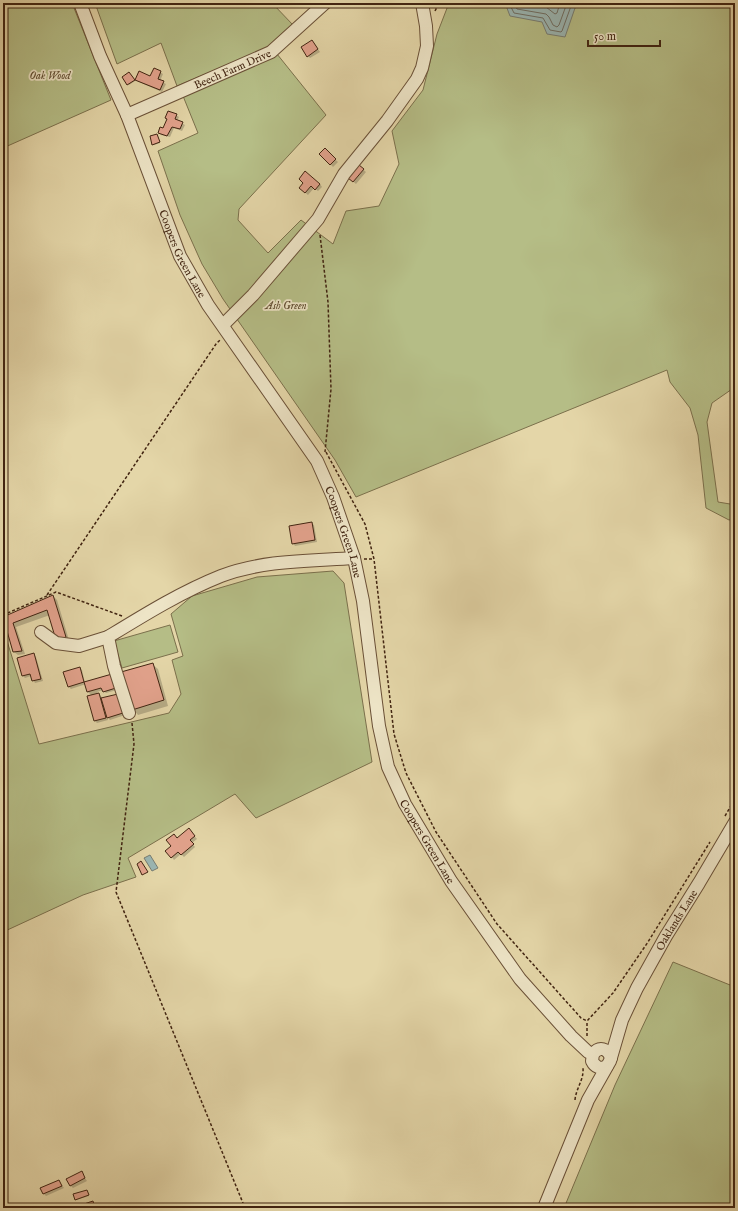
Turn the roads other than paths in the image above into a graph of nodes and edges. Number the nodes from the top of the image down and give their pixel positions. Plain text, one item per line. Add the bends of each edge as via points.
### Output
1 (80, 3) edge
2 (325, 3) edge
3 (422, 3) edge
4 (127, 115) junction
5 (225, 330) junction
6 (354, 558) junction
7 (41, 632) dead end
8 (108, 637) junction
9 (129, 713) road end
10 (730, 819) edge
11 (622, 1020) junction
12 (596, 1056) junction
13 (609, 1062) junction
14 (588, 1100) junction
15 (544, 1208) edge

1 - 4 street, Coopers Green Lane via 100,56
2 - 4 street, Beech Farm Drive via 271,52
3 - 5 street via 427,46 417,79 344,174 318,219
4 - 5 street, Coopers Green Lane via 180,256
5 - 6 street, Coopers Green Lane via 317,461 333,497
6 - 8 street via 286,562 222,576 182,594
6 - 12 street, Coopers Green Lane via 363,601 379,726 388,767 405,804 451,881 520,979 571,1036
7 - 8 street via 56,643 80,646
8 - 9 street
10 - 11 street, Oaklands Lane via 699,883 666,936
11 - 12 street, Oaklands Lane
11 - 13 street, Oaklands Lane
12 - 13 street, Coopers Green Lane via 608,1052
12 - 13 street via 598,1068
12 - 14 street, Oaklands Lane
13 - 14 street, Oaklands Lane
14 - 15 street, Oaklands Lane

